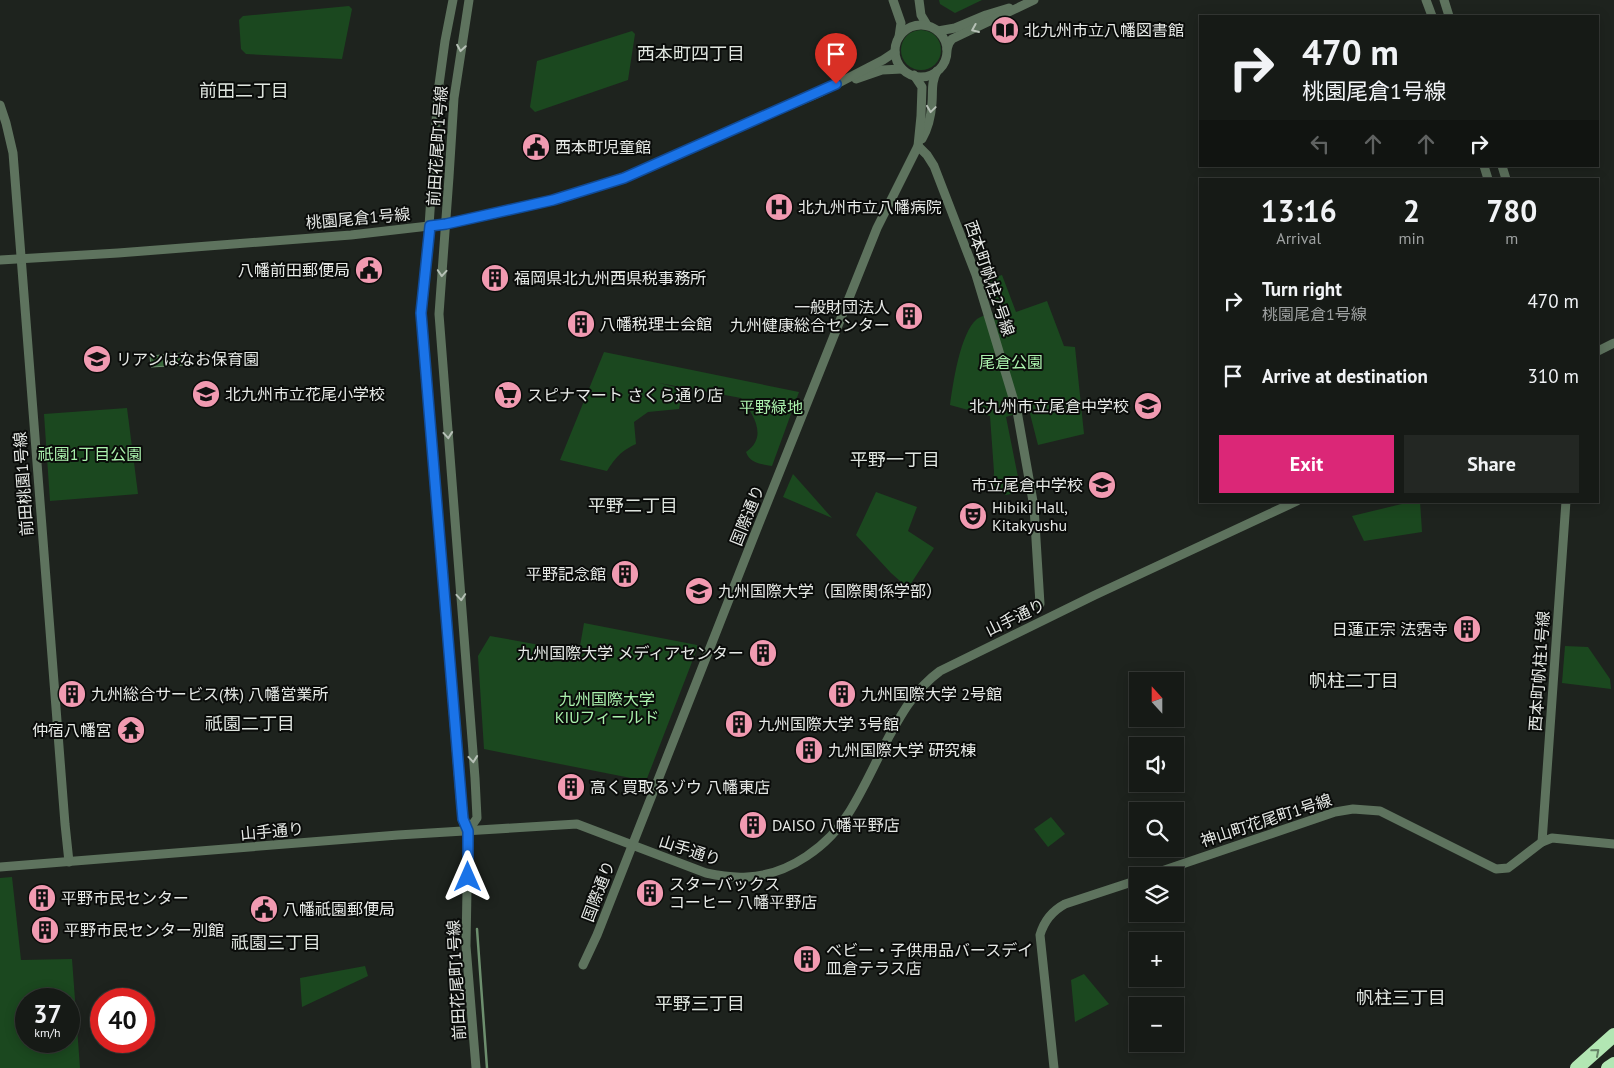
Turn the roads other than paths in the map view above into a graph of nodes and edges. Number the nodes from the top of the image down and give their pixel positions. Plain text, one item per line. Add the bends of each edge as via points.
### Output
1 (453, 0) edge
2 (469, 0) edge
3 (893, 0) edge
4 (919, 0) edge
5 (1034, 0) edge
6 (1426, 0) edge
7 (1444, 0) edge
8 (1432, 15) edge
9 (1449, 15) edge
10 (927, 26) junction
11 (938, 31) junction
12 (899, 37) junction
13 (947, 50) junction
14 (895, 52) junction
15 (902, 69) junction
16 (937, 71) junction
17 (914, 75) junction
18 (821, 92) junction
19 (0, 105) edge
20 (918, 146) junction
21 (446, 224) junction
22 (430, 226) junction
23 (0, 260) edge
24 (21, 260) junction
25 (1614, 344) edge
26 (1599, 351) edge
27 (1293, 503) edge
28 (1566, 503) edge
29 (1040, 604) dead end
30 (468, 831) junction
31 (1542, 842) junction
32 (1614, 844) edge
33 (632, 845) junction
34 (69, 862) junction
35 (0, 867) edge
36 (1173, 867) edge
37 (1129, 883) edge
38 (583, 966) dead end
39 (1614, 1036) edge
40 (1614, 1064) edge
41 (476, 1068) edge
42 (1054, 1068) edge
43 (1577, 1068) edge
44 (1608, 1068) edge

1 - 22 street, 前田花尾町1号線 via 438,92
2 -> 21 street, 前田花尾町1号線 via 454,98
3 - 12 street via 900,23
4 - 10 street
5 - 11 street
5 -> 13 street via 952,39
6 - 8 street
7 - 9 street
10 - 11 street
10 - 12 street via 911,27
11 - 13 street
12 - 14 street
13 - 16 street via 944,63
14 - 15 street
14 - 18 street, 桃園尾倉1号線
15 - 17 street
15 - 18 street via 882,70
16 - 17 street via 925,76
16 -> 20 street via 932,86 929,120
17 - 20 street, 国際通り via 922,87
18 - 21 street, 桃園尾倉1号線 via 624,178 553,200
19 - 24 street, 前田桃園1号線 via 13,154
20 - 29 street, 西本町帆柱2号線 via 934,166 976,275 1017,411 1034,507
20 - 33 street, 国際通り via 877,228
21 - 22 street, 桃園尾倉1号線
21 -> 30 street, 前田花尾町1号線 via 439,314 477,818
22 - 24 street, 桃園尾倉1号線
22 - 30 street, 前田花尾町1号線 via 421,313 461,804
23 - 24 street, 桃園尾倉1号線
24 - 34 street, 前田桃園1号線
25 - 26 street
27 - 33 street, 山手通り via 940,671 911,698 850,812 836,831 811,854 793,865 749,877 727,877 698,870
28 - 31 street, 西本町帆柱1号線
30 - 33 street, 山手通り via 577,824
30 - 34 street, 山手通り
30 - 41 street, 前田花尾町1号線 via 466,946
31 - 32 street via 1552,838
31 - 36 street, 神山町花尾町1号線 via 1508,868 1496,869 1380,811 1353,809 1335,812
33 - 38 street, 国際通り
34 - 35 street, 山手通り
37 - 42 street via 1064,904 1049,916 1042,927 1040,935
43 -> 39 highway
40 - 44 highway

